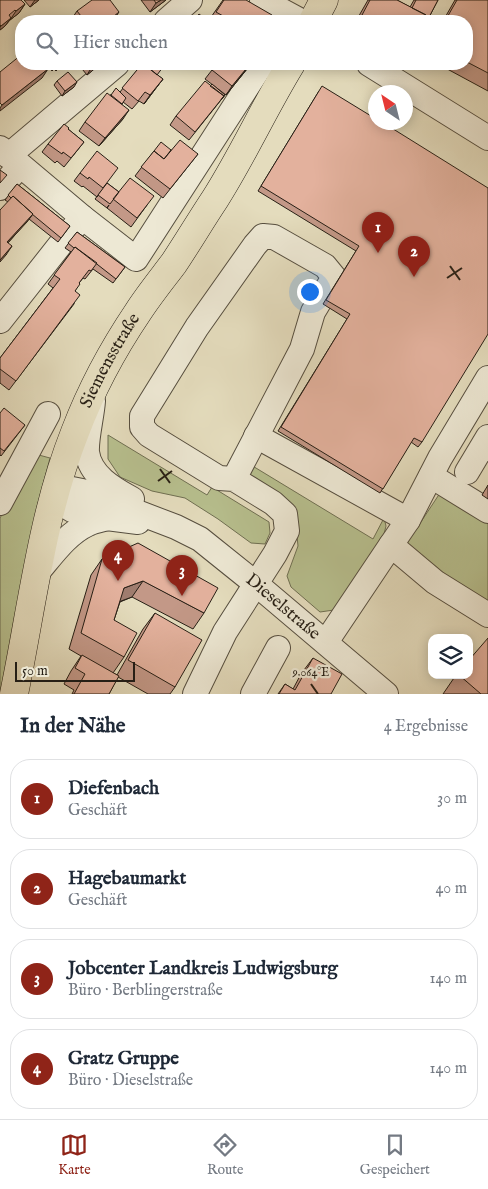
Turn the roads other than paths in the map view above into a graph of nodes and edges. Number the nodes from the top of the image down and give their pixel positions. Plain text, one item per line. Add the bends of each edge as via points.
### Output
1 (190, 0) edge
2 (262, 0) edge
3 (324, 0) edge
4 (173, 15) edge
5 (289, 15) edge
6 (316, 15) edge
7 (110, 70) edge
8 (260, 70) edge
9 (288, 70) edge
10 (379, 70) edge
11 (488, 138) edge
12 (9, 157) edge
13 (0, 188) edge
14 (82, 217) junction
15 (0, 322) edge
16 (488, 378) edge
17 (93, 391) junction
18 (48, 414) dead end
19 (256, 436) junction
20 (488, 437) edge
21 (467, 472) dead end
22 (431, 476) junction
23 (234, 479) junction
24 (56, 493) junction
25 (0, 503) edge
26 (488, 511) edge
27 (109, 518) junction
28 (408, 520) junction
29 (176, 526) junction
30 (391, 545) junction
31 (36, 574) junction
32 (256, 584) junction
33 (488, 615) edge
34 (326, 642) junction
35 (278, 648) dead end
36 (14, 694) edge
37 (195, 694) edge
38 (254, 694) edge
39 (386, 694) edge

1 - 4 street
2 - 5 street
3 - 6 main road
7 - 12 street
8 - 14 street via 136,259
9 - 17 main road, Siemensstraße via 230,176 174,263 137,313
10 - 11 street
12 - 13 street
12 - 14 street
14 - 15 street
16 - 22 street
17 - 24 main road, Siemensstraße via 75,432
17 - 29 street via 87,452 91,465 102,480
18 - 25 street
19 - 23 street
19 - 23 street via 302,349 313,312 334,278 325,266 274,237 263,236 197,327 142,416 142,427 149,435 219,478
19 - 28 street
20 - 21 street
22 - 26 street
22 - 28 street
23 - 32 street via 273,503 284,514 286,531
24 - 27 street via 72,510
24 - 29 street via 82,491
24 - 31 main road, Siemensstraße
27 - 29 street
27 - 31 street via 77,531
28 - 30 street
29 - 32 street, Dieselstraße via 200,539
30 - 33 street via 435,582
30 - 34 street
31 - 36 main road, Siemensstraße
32 - 34 street, Dieselstraße
32 - 37 street via 225,632
34 - 39 street, Dieselstraße
35 - 38 street

